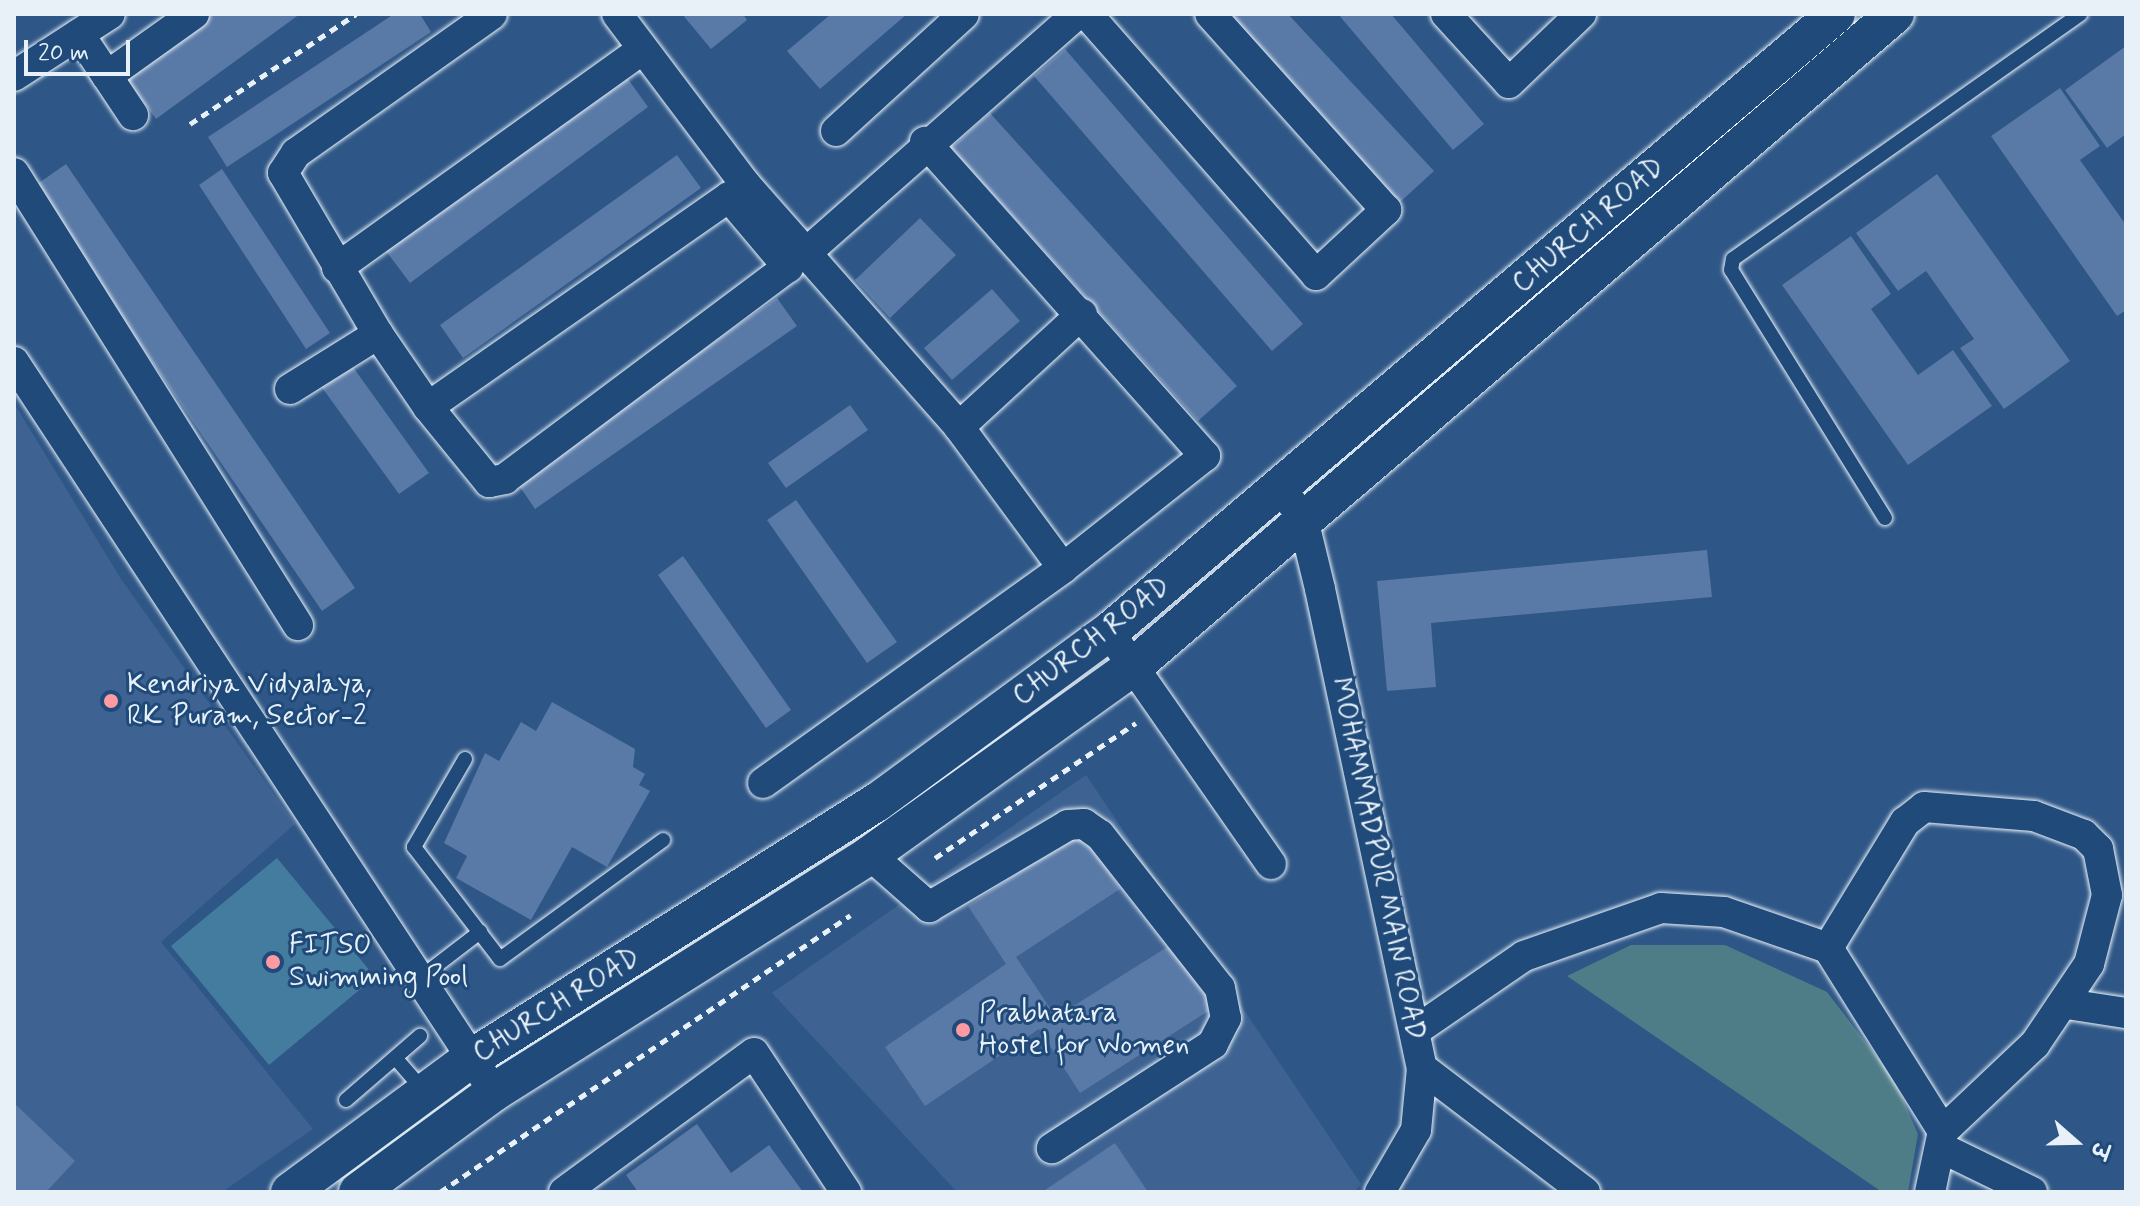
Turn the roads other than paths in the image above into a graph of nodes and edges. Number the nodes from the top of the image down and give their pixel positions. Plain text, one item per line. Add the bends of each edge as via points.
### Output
1 (110, 14) edge
2 (194, 14) edge
3 (492, 14) edge
4 (617, 14) edge
5 (964, 14) edge
6 (1077, 14) edge
7 (1087, 14) edge
8 (1210, 14) edge
9 (1446, 14) edge
10 (1581, 14) edge
11 (1836, 14) edge
12 (1895, 14) edge
13 (2080, 14) edge
14 (79, 34) junction
15 (643, 49) junction
16 (14, 76) edge
17 (107, 76) junction
18 (133, 115) dead end
19 (836, 131) dead end
20 (925, 142) junction
21 (14, 173) edge
22 (790, 245) junction
23 (337, 268) junction
24 (1082, 314) junction
25 (378, 334) junction
26 (14, 362) edge
27 (290, 389) dead end
28 (428, 407) junction
29 (959, 427) junction
30 (1292, 504) junction
31 (1885, 518) dead end
32 (1063, 568) junction
33 (298, 625) dead end
34 (1109, 632) junction
35 (1134, 666) junction
36 (465, 759) dead end
37 (763, 783) dead end
38 (663, 840) dead end
39 (870, 855) junction
40 (1271, 864) dead end
41 (480, 932) junction
42 (1828, 948) junction
43 (420, 978) junction
44 (2067, 1004) junction
45 (2126, 1013) edge
46 (1415, 1031) junction
47 (420, 1036) dead end
48 (472, 1058) junction
49 (398, 1061) junction
50 (1422, 1068) junction
51 (424, 1091) junction
52 (494, 1092) junction
53 (346, 1100) dead end
54 (1944, 1140) junction
55 (1052, 1148) dead end
56 (290, 1192) edge
57 (358, 1192) edge
58 (564, 1192) edge
59 (846, 1192) edge
60 (1380, 1192) edge
61 (1585, 1192) edge
62 (1930, 1192) edge
63 (2032, 1192) edge

1 - 14 street
2 - 17 street
3 - 23 street via 288,161 285,185
4 - 15 street
5 - 19 street
6 - 20 street
7 - 8 street via 1316,275 1386,210
9 - 10 street via 1509,83
11 - 30 street, CHURCH ROAD
12 - 30 street, CHURCH ROAD
13 - 31 lane via 1733,259 1731,270
14 - 16 street
14 - 17 street
15 - 22 street
15 - 23 street
17 - 18 street
20 - 22 street
20 - 24 street
21 - 33 street
22 - 28 street via 729,197
22 - 28 street via 788,267 500,483 478,472
22 - 29 street
23 - 25 street
24 - 29 street
24 - 32 street via 1205,456
25 - 27 street
25 - 28 street
26 - 43 street
29 - 32 street
30 - 34 street, CHURCH ROAD
30 - 35 street, CHURCH ROAD
30 - 46 street, MOHAMMADPUR MAIN ROAD
32 - 37 street
34 - 35 street
34 - 48 street, CHURCH ROAD via 748,888
35 - 39 street, CHURCH ROAD
35 - 40 street
36 - 41 lane via 414,847
38 - 41 lane via 500,959
39 - 52 street, CHURCH ROAD
39 - 55 street via 929,907 1068,825 1084,824 1100,835 1220,988 1226,1018 1213,1044
41 - 43 lane
42 - 44 street via 1905,822 1924,807 2034,816 2084,835 2107,872 2093,952
42 - 46 street via 1724,912 1661,908 1524,956
42 - 54 street
43 - 48 street
44 - 45 street
44 - 54 street
46 - 50 street, MOHAMMADPUR MAIN ROAD
47 - 49 lane
48 - 51 street, CHURCH ROAD
48 - 52 street
49 - 51 lane
49 - 53 lane
50 - 60 street, MOHAMMADPUR MAIN ROAD via 1416,1130
50 - 61 street
51 - 56 street, CHURCH ROAD
52 - 57 street, CHURCH ROAD
54 - 62 street
54 - 63 street
58 - 59 street via 754,1053

